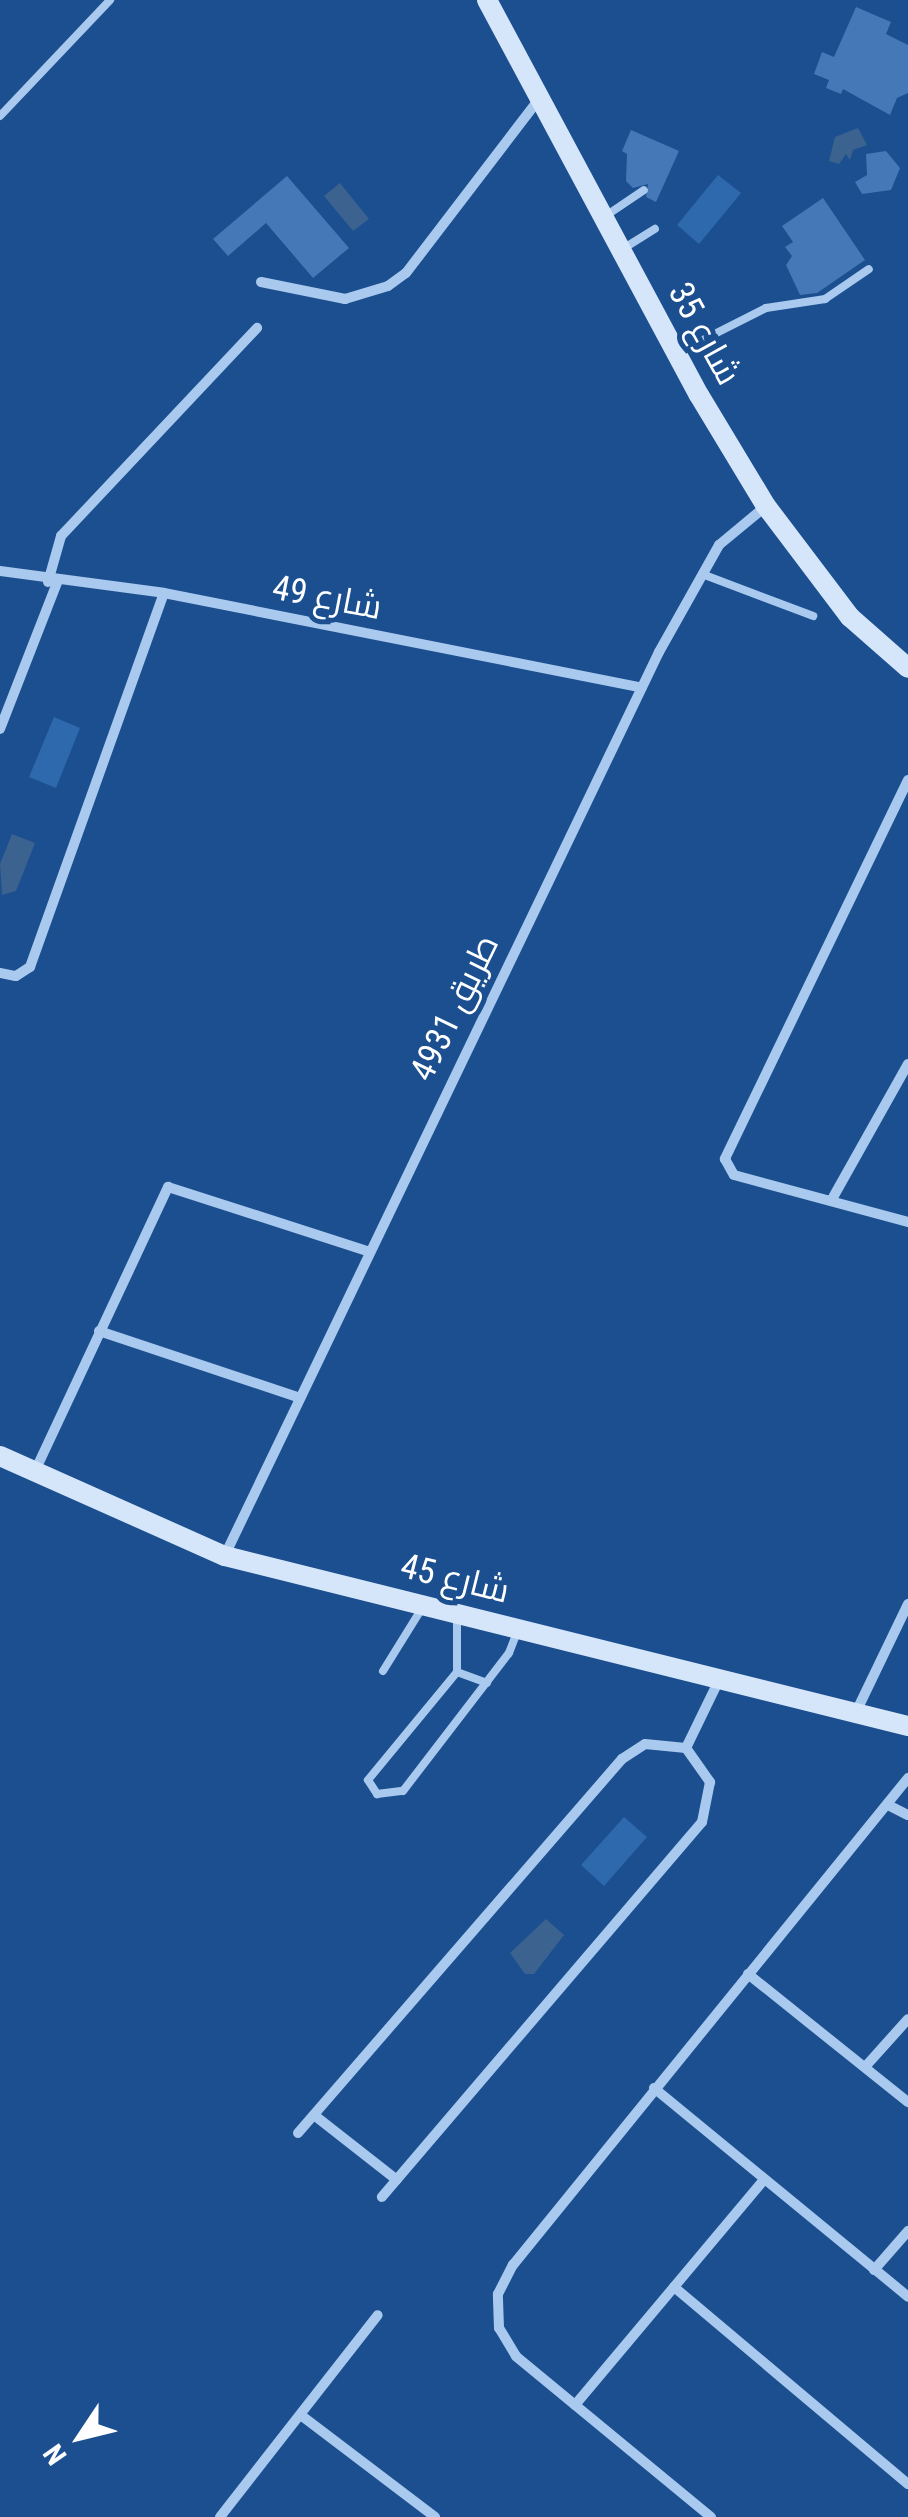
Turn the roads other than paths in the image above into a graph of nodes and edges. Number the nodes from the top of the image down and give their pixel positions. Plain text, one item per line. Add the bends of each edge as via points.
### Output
1 (110, 0) edge
2 (487, 0) edge
3 (540, 98) junction
4 (0, 116) edge
5 (644, 190) dead end
6 (604, 217) junction
7 (656, 229) dead end
8 (622, 250) junction
9 (869, 268) dead end
10 (261, 282) dead end
11 (257, 328) dead end
12 (677, 353) junction
13 (766, 506) junction
14 (0, 572) edge
15 (702, 574) junction
16 (52, 583) junction
17 (164, 593) junction
18 (813, 616) dead end
19 (908, 668) edge
20 (642, 688) junction
21 (0, 729) edge
22 (908, 780) edge
23 (0, 973) edge
24 (908, 1064) edge
25 (831, 1201) junction
26 (908, 1222) edge
27 (367, 1251) junction
28 (100, 1331) junction
29 (297, 1397) junction
30 (0, 1456) edge
31 (35, 1472) junction
32 (225, 1556) junction
33 (424, 1604) junction
34 (908, 1604) edge
35 (458, 1612) junction
36 (518, 1629) junction
37 (383, 1671) dead end
38 (457, 1672) junction
39 (720, 1680) junction
40 (487, 1683) junction
41 (856, 1713) junction
42 (908, 1726) edge
43 (686, 1748) junction
44 (908, 1778) edge
45 (888, 1805) junction
46 (908, 1815) edge
47 (748, 1974) junction
48 (908, 2019) edge
49 (865, 2067) junction
50 (654, 2088) junction
51 (908, 2102) edge
52 (314, 2115) junction
53 (298, 2134) dead end
54 (397, 2180) junction
55 (762, 2182) junction
56 (382, 2196) dead end
57 (908, 2230) edge
58 (874, 2270) junction
59 (674, 2286) junction
60 (908, 2297) edge
61 (378, 2315) dead end
62 (576, 2405) junction
63 (302, 2416) junction
64 (908, 2484) edge
65 (426, 2515) edge
66 (220, 2517) edge
67 (711, 2517) edge

1 - 4 lane
2 - 3 street, شارع 35
3 - 6 street, شارع 35
3 - 10 street via 406,272 388,286 345,299
5 - 6 lane
6 - 8 street, شارع 35
7 - 8 lane
8 - 12 street, شارع 35
9 - 12 lane via 825,299 766,308
11 - 16 street via 61,536
12 - 13 street, شارع 35
13 - 15 street, طريق 4931 via 730,532
13 - 19 street, شارع 35 via 850,617
14 - 16 street, شارع 49
15 - 18 lane
15 - 20 street, طريق 4931
16 - 17 street, شارع 49
16 - 21 street
17 - 20 street, شارع 49
17 - 23 street via 30,966 16,976
20 - 27 street, طريق 4931
22 - 25 street via 726,1150 734,1175
24 - 25 street
25 - 26 street
27 - 28 street via 168,1187
27 - 29 street, طريق 4931
28 - 29 street
28 - 31 street
29 - 32 street, طريق 4931
30 - 31 street, شارع 45
31 - 32 street, شارع 45
32 - 33 street, شارع 45
33 - 35 street, شارع 45
33 - 37 lane
34 - 41 street
35 - 36 street, شارع 45
35 - 38 lane
36 - 39 street, شارع 45
36 - 40 lane
38 - 40 lane
38 - 40 lane via 368,1780 377,1794 402,1791
39 - 41 street, شارع 45
39 - 43 street
41 - 42 street, شارع 45
43 - 52 street via 645,1744 622,1759
43 - 54 street via 710,1782 702,1822
44 - 45 street
45 - 46 street
45 - 47 street
47 - 49 street
47 - 50 street
48 - 49 street
49 - 51 street
50 - 55 street
50 - 62 street via 513,2265 498,2294 506,2343
52 - 53 street
52 - 54 street
54 - 56 street
55 - 58 street
55 - 59 street
57 - 58 street
58 - 60 street
59 - 62 street
59 - 64 street
61 - 63 street
62 - 67 street
63 - 65 street
63 - 66 street

